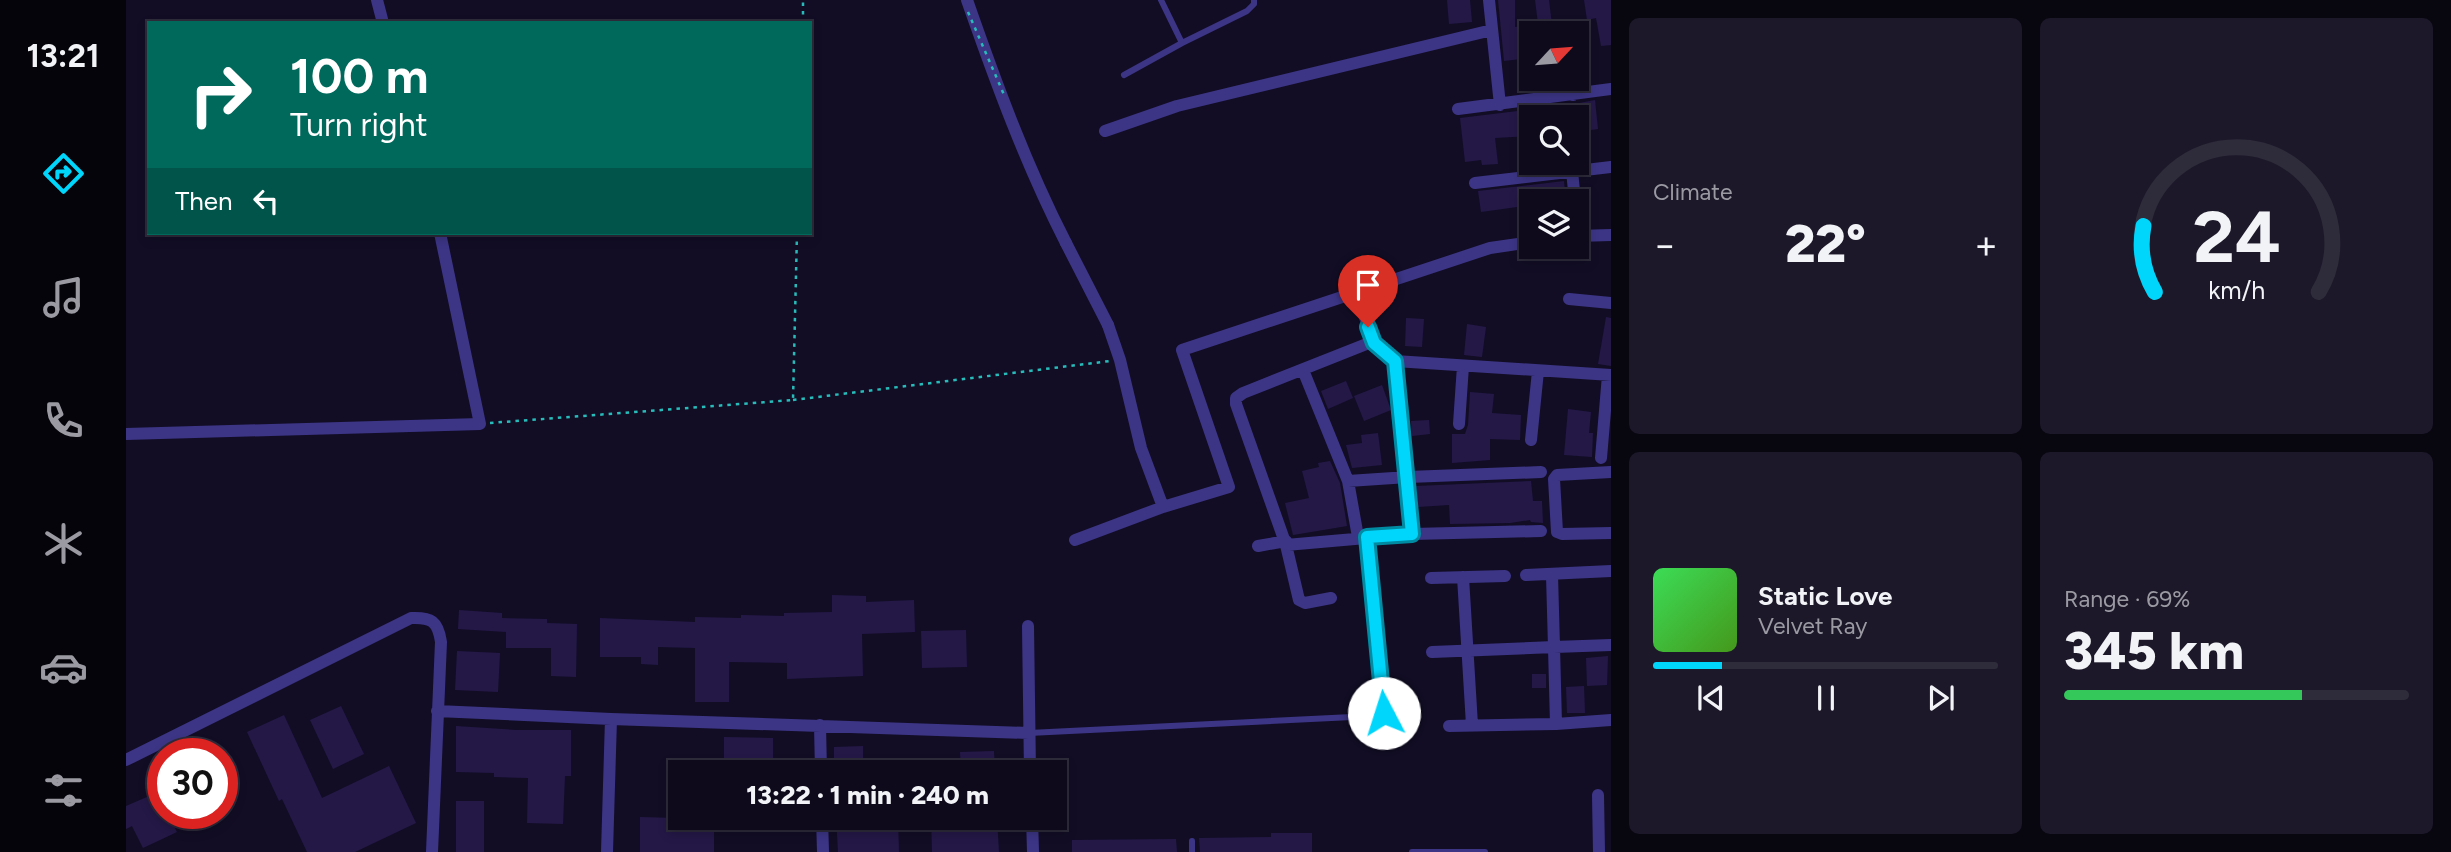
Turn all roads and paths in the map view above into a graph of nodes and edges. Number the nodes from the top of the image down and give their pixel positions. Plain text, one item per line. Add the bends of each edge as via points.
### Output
1 (377, 0) edge
2 (803, 0) edge
3 (1161, 0) edge
4 (1254, 0) edge
5 (1489, 0) edge
6 (967, 6) edge
7 (382, 21) edge
8 (803, 21) edge
9 (1492, 30) junction
10 (1182, 43) junction
11 (1124, 75) dead end
12 (1611, 89) edge
13 (1573, 91) edge
14 (1573, 95) junction
15 (1005, 97) dead end
16 (1500, 105) junction
17 (1458, 108) dead end
18 (1105, 131) dead end
19 (1611, 167) edge
20 (1589, 169) edge
21 (1540, 175) edge
22 (1475, 183) dead end
23 (440, 235) edge
24 (797, 235) edge
25 (1611, 235) edge
26 (1589, 236) edge
27 (1519, 244) edge
28 (1569, 299) dead end
29 (1611, 303) edge
30 (1363, 312) dead end
31 (1374, 343) junction
32 (1121, 360) junction
33 (1395, 361) junction
34 (1463, 366) junction
35 (1303, 370) junction
36 (1538, 371) junction
37 (1610, 375) edge
38 (793, 400) junction
39 (480, 424) junction
40 (1459, 424) dead end
41 (126, 434) edge
42 (1531, 440) dead end
43 (1601, 458) dead end
44 (1541, 472) dead end
45 (1611, 472) edge
46 (1408, 477) junction
47 (1348, 481) junction
48 (1163, 507) junction
49 (1541, 531) dead end
50 (1611, 533) edge
51 (1412, 534) junction
52 (1363, 537) junction
53 (1075, 540) dead end
54 (1286, 543) junction
55 (1258, 546) dead end
56 (1611, 571) edge
57 (1526, 575) dead end
58 (1552, 575) junction
59 (1506, 576) dead end
60 (1463, 577) junction
61 (1431, 578) dead end
62 (1331, 598) dead end
63 (1028, 626) dead end
64 (1611, 645) edge
65 (1554, 647) junction
66 (1468, 650) junction
67 (1432, 652) dead end
68 (437, 711) junction
69 (1384, 713) dead end
70 (1352, 717) dead end
71 (611, 719) junction
72 (1611, 720) edge
73 (1556, 724) junction
74 (820, 725) junction
75 (1472, 725) junction
76 (1449, 726) dead end
77 (1029, 733) junction
78 (126, 760) edge
79 (821, 760) edge
80 (1030, 760) edge
81 (1598, 795) dead end
82 (822, 830) edge
83 (1032, 830) edge
84 (1192, 841) dead end
85 (432, 852) edge
86 (607, 852) edge
87 (823, 852) edge
88 (1033, 852) edge
89 (1192, 852) edge
90 (1412, 852) edge
91 (1485, 852) edge
92 (1599, 852) edge

1 - 7 street
2 - 8 path
3 - 10 lane
4 - 10 lane via 1247,10
5 - 9 street
6 - 15 path, bridge
6 - 32 street, bridge via 1039,189
9 - 16 street
9 - 18 street via 1177,106
10 - 11 lane
12 - 14 street
13 - 14 street
14 - 16 street
16 - 17 street
19 - 20 street
21 - 22 street
23 - 39 street
24 - 38 path
25 - 26 street
27 - 48 street via 1490,248 1182,350 1229,487
28 - 29 street
30 - 31 street
31 - 33 street
31 - 35 street
32 - 38 path
32 - 48 street via 1141,449
33 - 34 street
33 - 46 street
34 - 36 street
34 - 40 street
35 - 47 street
35 - 54 street via 1236,398
36 - 37 street
36 - 42 street
37 - 43 street
38 - 39 path
39 - 41 street
44 - 46 street
45 - 50 street via 1553,479 1557,532
46 - 47 street
46 - 51 street
47 - 52 street
48 - 53 street
49 - 51 street
51 - 52 street
52 - 54 street
52 - 69 street
54 - 55 street
54 - 62 street via 1299,600
56 - 58 street
57 - 58 street
58 - 65 street
59 - 60 street
60 - 61 street
60 - 66 street
63 - 77 street
64 - 65 street
65 - 66 street
65 - 73 street
66 - 67 street
66 - 75 street
68 - 71 street
68 - 78 street via 440,630 424,617 411,618
68 - 85 street
70 - 77 lane
71 - 74 street
71 - 86 street
72 - 73 street
73 - 75 street
74 - 77 street
74 - 79 street
75 - 76 street
77 - 80 street
81 - 92 street
82 - 87 street
83 - 88 street
84 - 89 lane
90 - 91 lane

